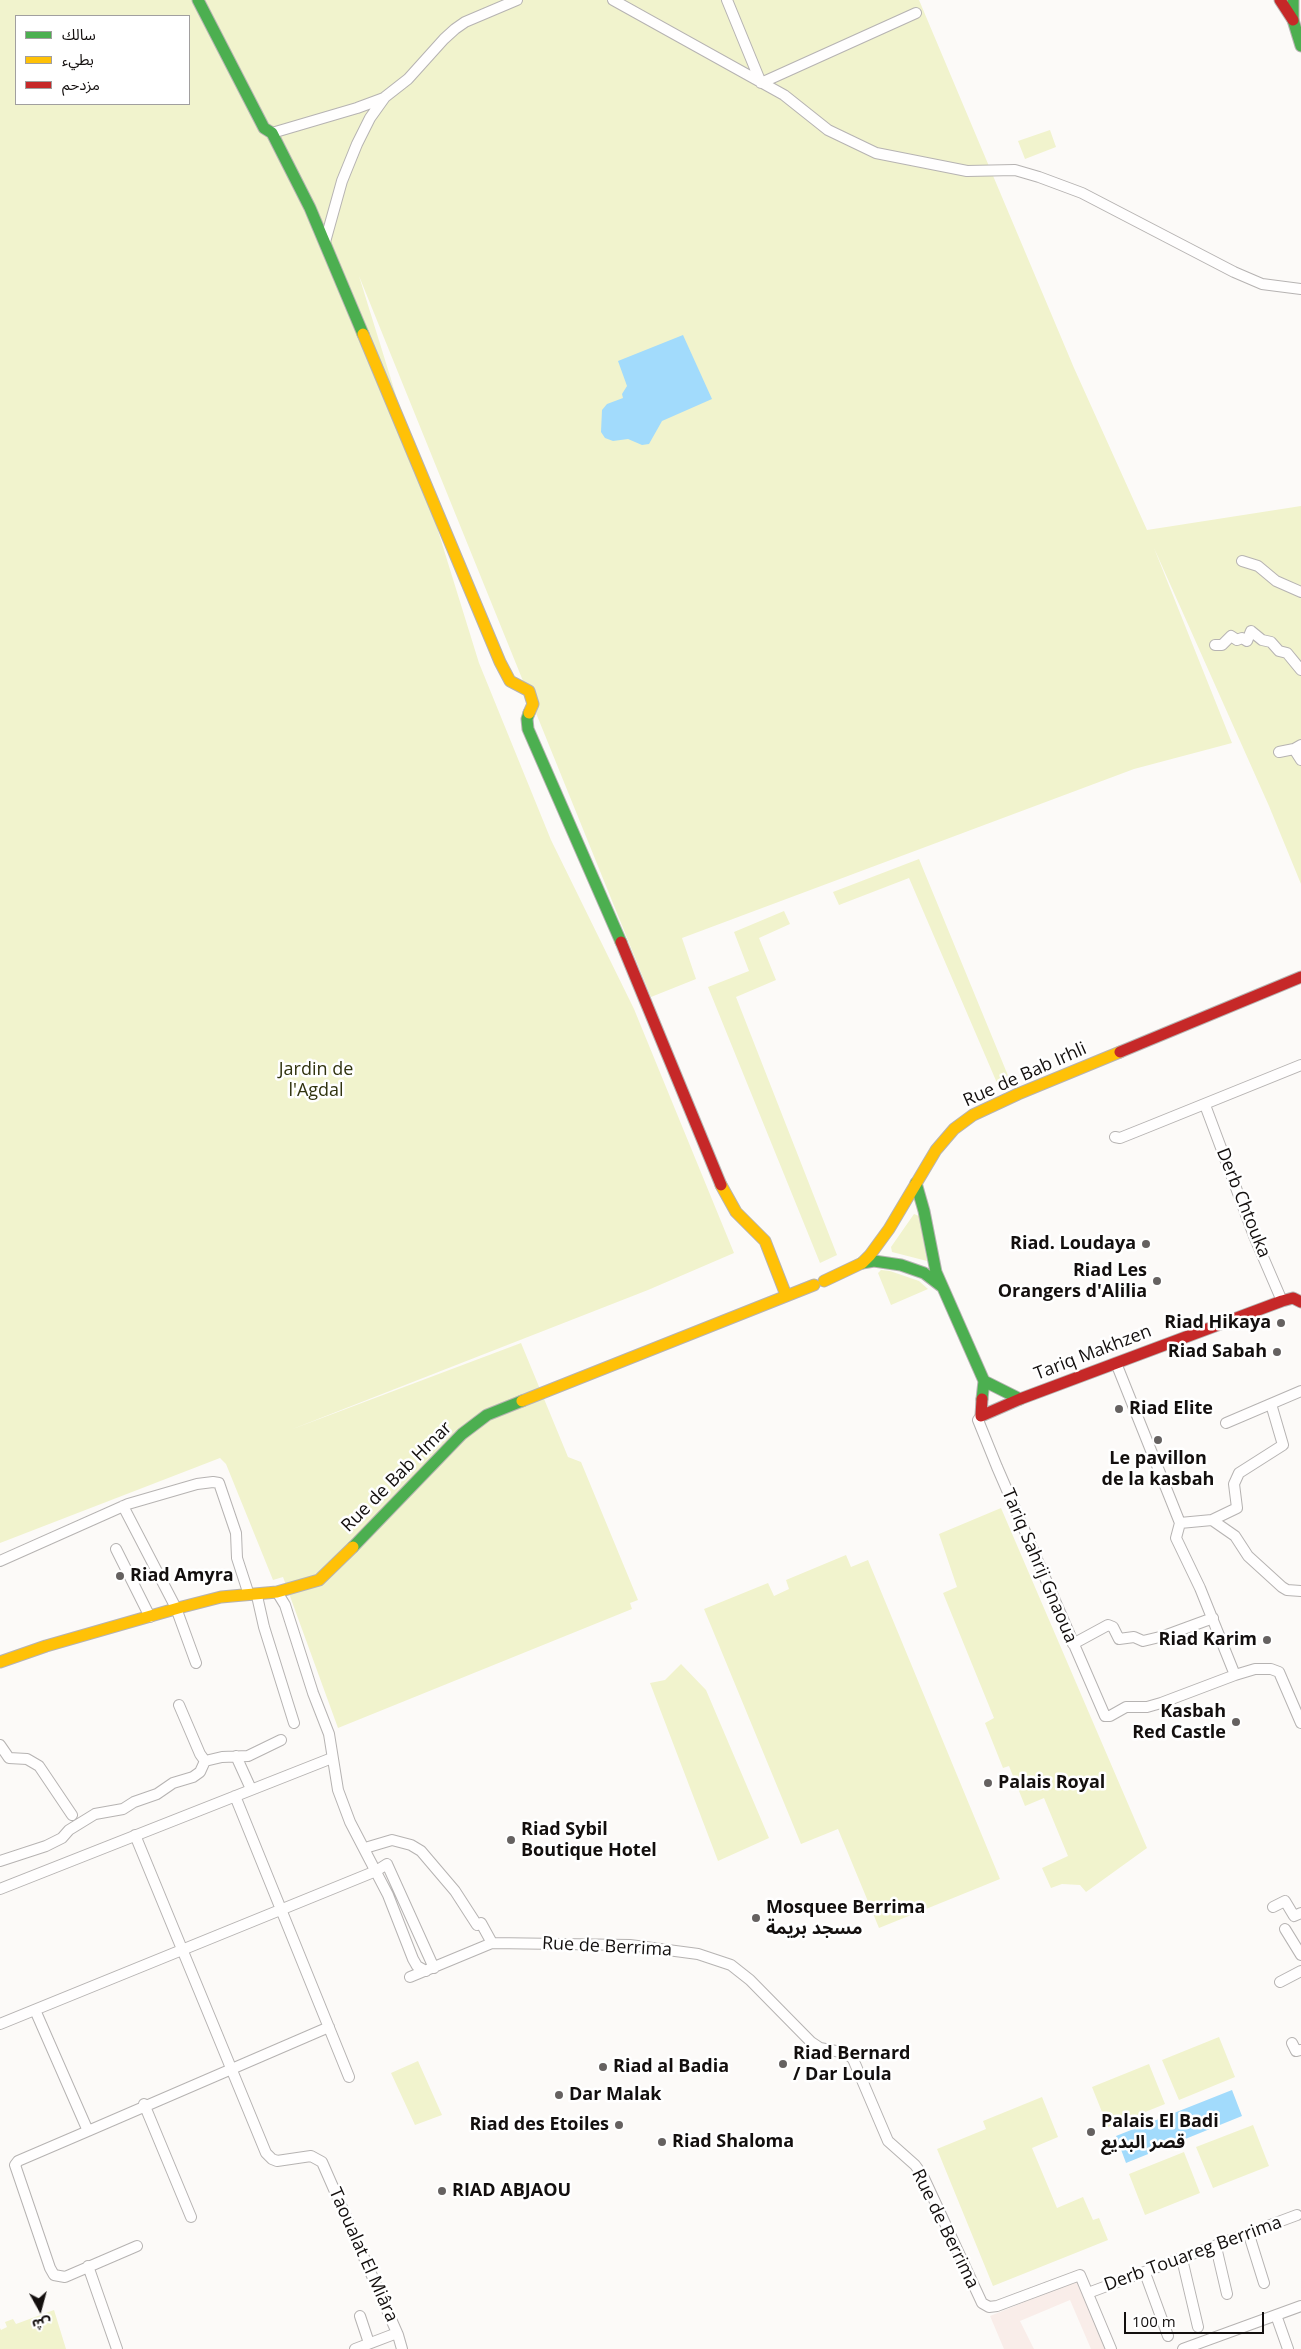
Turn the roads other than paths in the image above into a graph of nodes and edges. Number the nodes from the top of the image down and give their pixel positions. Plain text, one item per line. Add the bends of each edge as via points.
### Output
1 (198, 0) edge
2 (516, 0) edge
3 (613, 0) edge
4 (727, 0) edge
5 (1280, 0) edge
6 (1293, 0) edge
7 (916, 13) dead end
8 (1293, 20) junction
9 (1301, 46) edge
10 (761, 83) junction
11 (385, 97) junction
12 (272, 133) junction
13 (325, 242) junction
14 (1301, 289) edge
15 (1242, 561) dead end
16 (1301, 592) edge
17 (1215, 645) dead end
18 (1301, 670) edge
19 (1298, 747) edge
20 (1279, 752) dead end
21 (1301, 760) edge
22 (1301, 977) edge
23 (1301, 1065) edge
24 (1205, 1104) junction
25 (1115, 1137) dead end
26 (916, 1183) junction
27 (862, 1263) junction
28 (819, 1283) joint
29 (942, 1287) junction
30 (786, 1295) junction
31 (1282, 1301) junction
32 (1301, 1302) edge
33 (1116, 1363) junction
34 (984, 1381) junction
35 (1301, 1391) edge
36 (1020, 1399) junction
37 (1271, 1404) junction
38 (981, 1416) junction
39 (1226, 1423) dead end
40 (123, 1506) junction
41 (1212, 1520) junction
42 (1180, 1523) junction
43 (116, 1549) dead end
44 (0, 1561) edge
45 (1301, 1591) edge
46 (277, 1592) junction
47 (253, 1595) junction
48 (176, 1608) junction
49 (150, 1617) junction
50 (1213, 1618) junction
51 (1073, 1644) junction
52 (0, 1662) edge
53 (196, 1664) dead end
54 (1235, 1675) junction
55 (179, 1706) dead end
56 (1299, 1711) edge
57 (294, 1723) dead end
58 (1301, 1724) edge
59 (281, 1740) dead end
60 (0, 1745) edge
61 (236, 1756) junction
62 (332, 1758) junction
63 (205, 1761) junction
64 (251, 1790) junction
65 (235, 1796) junction
66 (72, 1815) dead end
67 (135, 1835) junction
68 (365, 1848) junction
69 (0, 1860) edge
70 (376, 1870) junction
71 (0, 1889) edge
72 (1273, 1907) dead end
73 (281, 1910) junction
74 (1301, 1913) edge
75 (1286, 1929) dead end
76 (492, 1942) junction
77 (182, 1950) junction
78 (1301, 1954) edge
79 (430, 1970) junction
80 (1301, 1972) edge
81 (410, 1978) dead end
82 (1280, 1982) dead end
83 (35, 2010) junction
84 (0, 2024) edge
85 (329, 2027) junction
86 (1292, 2043) dead end
87 (1301, 2050) edge
88 (230, 2069) junction
89 (349, 2077) dead end
90 (144, 2104) junction
91 (88, 2131) junction
92 (1297, 2215) dead end
93 (191, 2217) dead end
94 (1249, 2235) junction
95 (137, 2246) dead end
96 (1216, 2247) junction
97 (1182, 2259) junction
98 (88, 2266) junction
99 (1144, 2273) junction
100 (1264, 2283) dead end
101 (1088, 2293) junction
102 (1228, 2294) dead end
103 (1301, 2306) edge
104 (1276, 2315) junction
105 (360, 2316) dead end
106 (1198, 2327) dead end
107 (397, 2333) junction
108 (1168, 2336) dead end
109 (369, 2344) junction
110 (117, 2349) edge
111 (355, 2349) edge
112 (402, 2349) edge
113 (1111, 2349) edge
114 (1184, 2349) edge
115 (1288, 2349) edge

1 - 12 street via 264,128
2 - 11 street via 465,22
3 - 10 street
4 - 10 street
5 - 8 street
6 - 8 street
7 - 10 street
8 - 9 street
10 - 14 street via 784,95 828,130 876,153 967,171 1015,170 1082,193 1262,284
11 - 12 street
11 - 13 street via 357,144 342,181
12 - 13 street
13 - 30 street via 500,662 510,681 529,691 533,704 527,719 528,729 617,932 721,1185 736,1212 765,1241
15 - 16 street via 1258,566 1276,582
17 - 18 street via 1222,646 1231,636 1247,641 1251,631 1287,653
19 - 20 street
19 - 21 street
22 - 26 street, Rue de Bab Irhli via 973,1115 944,1139
23 - 24 street
24 - 25 street via 1120,1138
24 - 31 street, Derb Chtouka
26 - 27 street, Rue de Bab Irhli via 882,1240
26 - 29 street
27 - 28 street, Rue de Bab Irhli
27 - 29 street via 882,1261 901,1264 924,1273
28 - 30 street, Rue de Bab Hmar
29 - 34 street
30 - 46 street, Rue de Bab Hmar via 486,1415 462,1434 332,1570 319,1580
31 - 32 street, Tariq Makhzen via 1293,1298
31 - 33 street, Tariq Makhzen
33 - 36 street, Tariq Makhzen
33 - 42 street
34 - 36 street
34 - 38 street
35 - 37 street
36 - 38 street, Tariq Makhzen
37 - 39 street
37 - 41 street via 1283,1445 1239,1473 1234,1484 1237,1508
38 - 51 street, Tariq Sahrij Gnaoua via 978,1420
40 - 44 street
40 - 47 street via 197,1484 220,1483 236,1534 237,1558
40 - 48 street
41 - 42 street
41 - 45 street via 1235,1536 1248,1556 1282,1587
42 - 50 street via 1176,1538
43 - 49 street
46 - 47 street, Rue de Bab Hmar
46 - 62 street via 285,1605 329,1734
47 - 48 street, Rue de Bab Hmar via 221,1597
47 - 57 street
48 - 49 street, Rue de Bab Hmar
48 - 53 street
49 - 52 street, Rue de Bab Hmar
50 - 51 street via 1143,1641 1134,1637 1119,1639 1113,1627 1108,1625
50 - 54 street
51 - 54 street, Tariq Sahrij Gnaoua via 1105,1716 1126,1707 1156,1704
54 - 56 street via 1256,1669 1279,1672
55 - 63 street
56 - 58 street
59 - 61 street via 255,1754
60 - 66 street via 9,1758 27,1760 39,1766
61 - 63 street
61 - 64 street
62 - 64 street
62 - 68 street via 341,1798
63 - 69 street via 200,1772 193,1777 173,1783 123,1809 95,1814 62,1838 38,1849
64 - 65 street
65 - 67 street
65 - 73 street
67 - 71 street
67 - 77 street
68 - 70 street
68 - 76 street via 392,1840 421,1851 455,1891 477,1925 481,1923
70 - 73 street
70 - 79 street via 413,1959 417,1966
70 - 79 street via 389,1864
72 - 74 street via 1285,1902 1294,1916
73 - 77 street
73 - 85 street
75 - 78 street
76 - 79 street, Rue de Berrima
76 - 101 street, Rue de Berrima via 630,1945 698,1954 731,1965 811,2042 820,2048 846,2053 853,2059 888,2141 924,2176 985,2305 997,2306 1080,2275
77 - 83 street
77 - 88 street
79 - 81 street, Rue de Berrima
80 - 82 street
83 - 84 street
83 - 91 street
85 - 88 street
85 - 89 street
86 - 87 street via 1296,2051
88 - 90 street
88 - 107 street, Taoualat El Miâra via 266,2153 277,2161 311,2156 322,2162
90 - 91 street
90 - 93 street
91 - 98 street via 15,2165 54,2274 65,2277
92 - 94 street, Derb Touareg Berrima
94 - 96 street, Derb Touareg Berrima
94 - 100 street
95 - 98 street
96 - 97 street, Derb Touareg Berrima
96 - 102 street
97 - 99 street, Derb Touareg Berrima
97 - 106 street
98 - 110 street
99 - 101 street, Derb Touareg Berrima
99 - 108 street
101 - 113 street
103 - 104 street
104 - 114 street
104 - 115 street
105 - 109 street
107 - 109 street
107 - 112 street, Taoualat El Miâra
109 - 111 street

